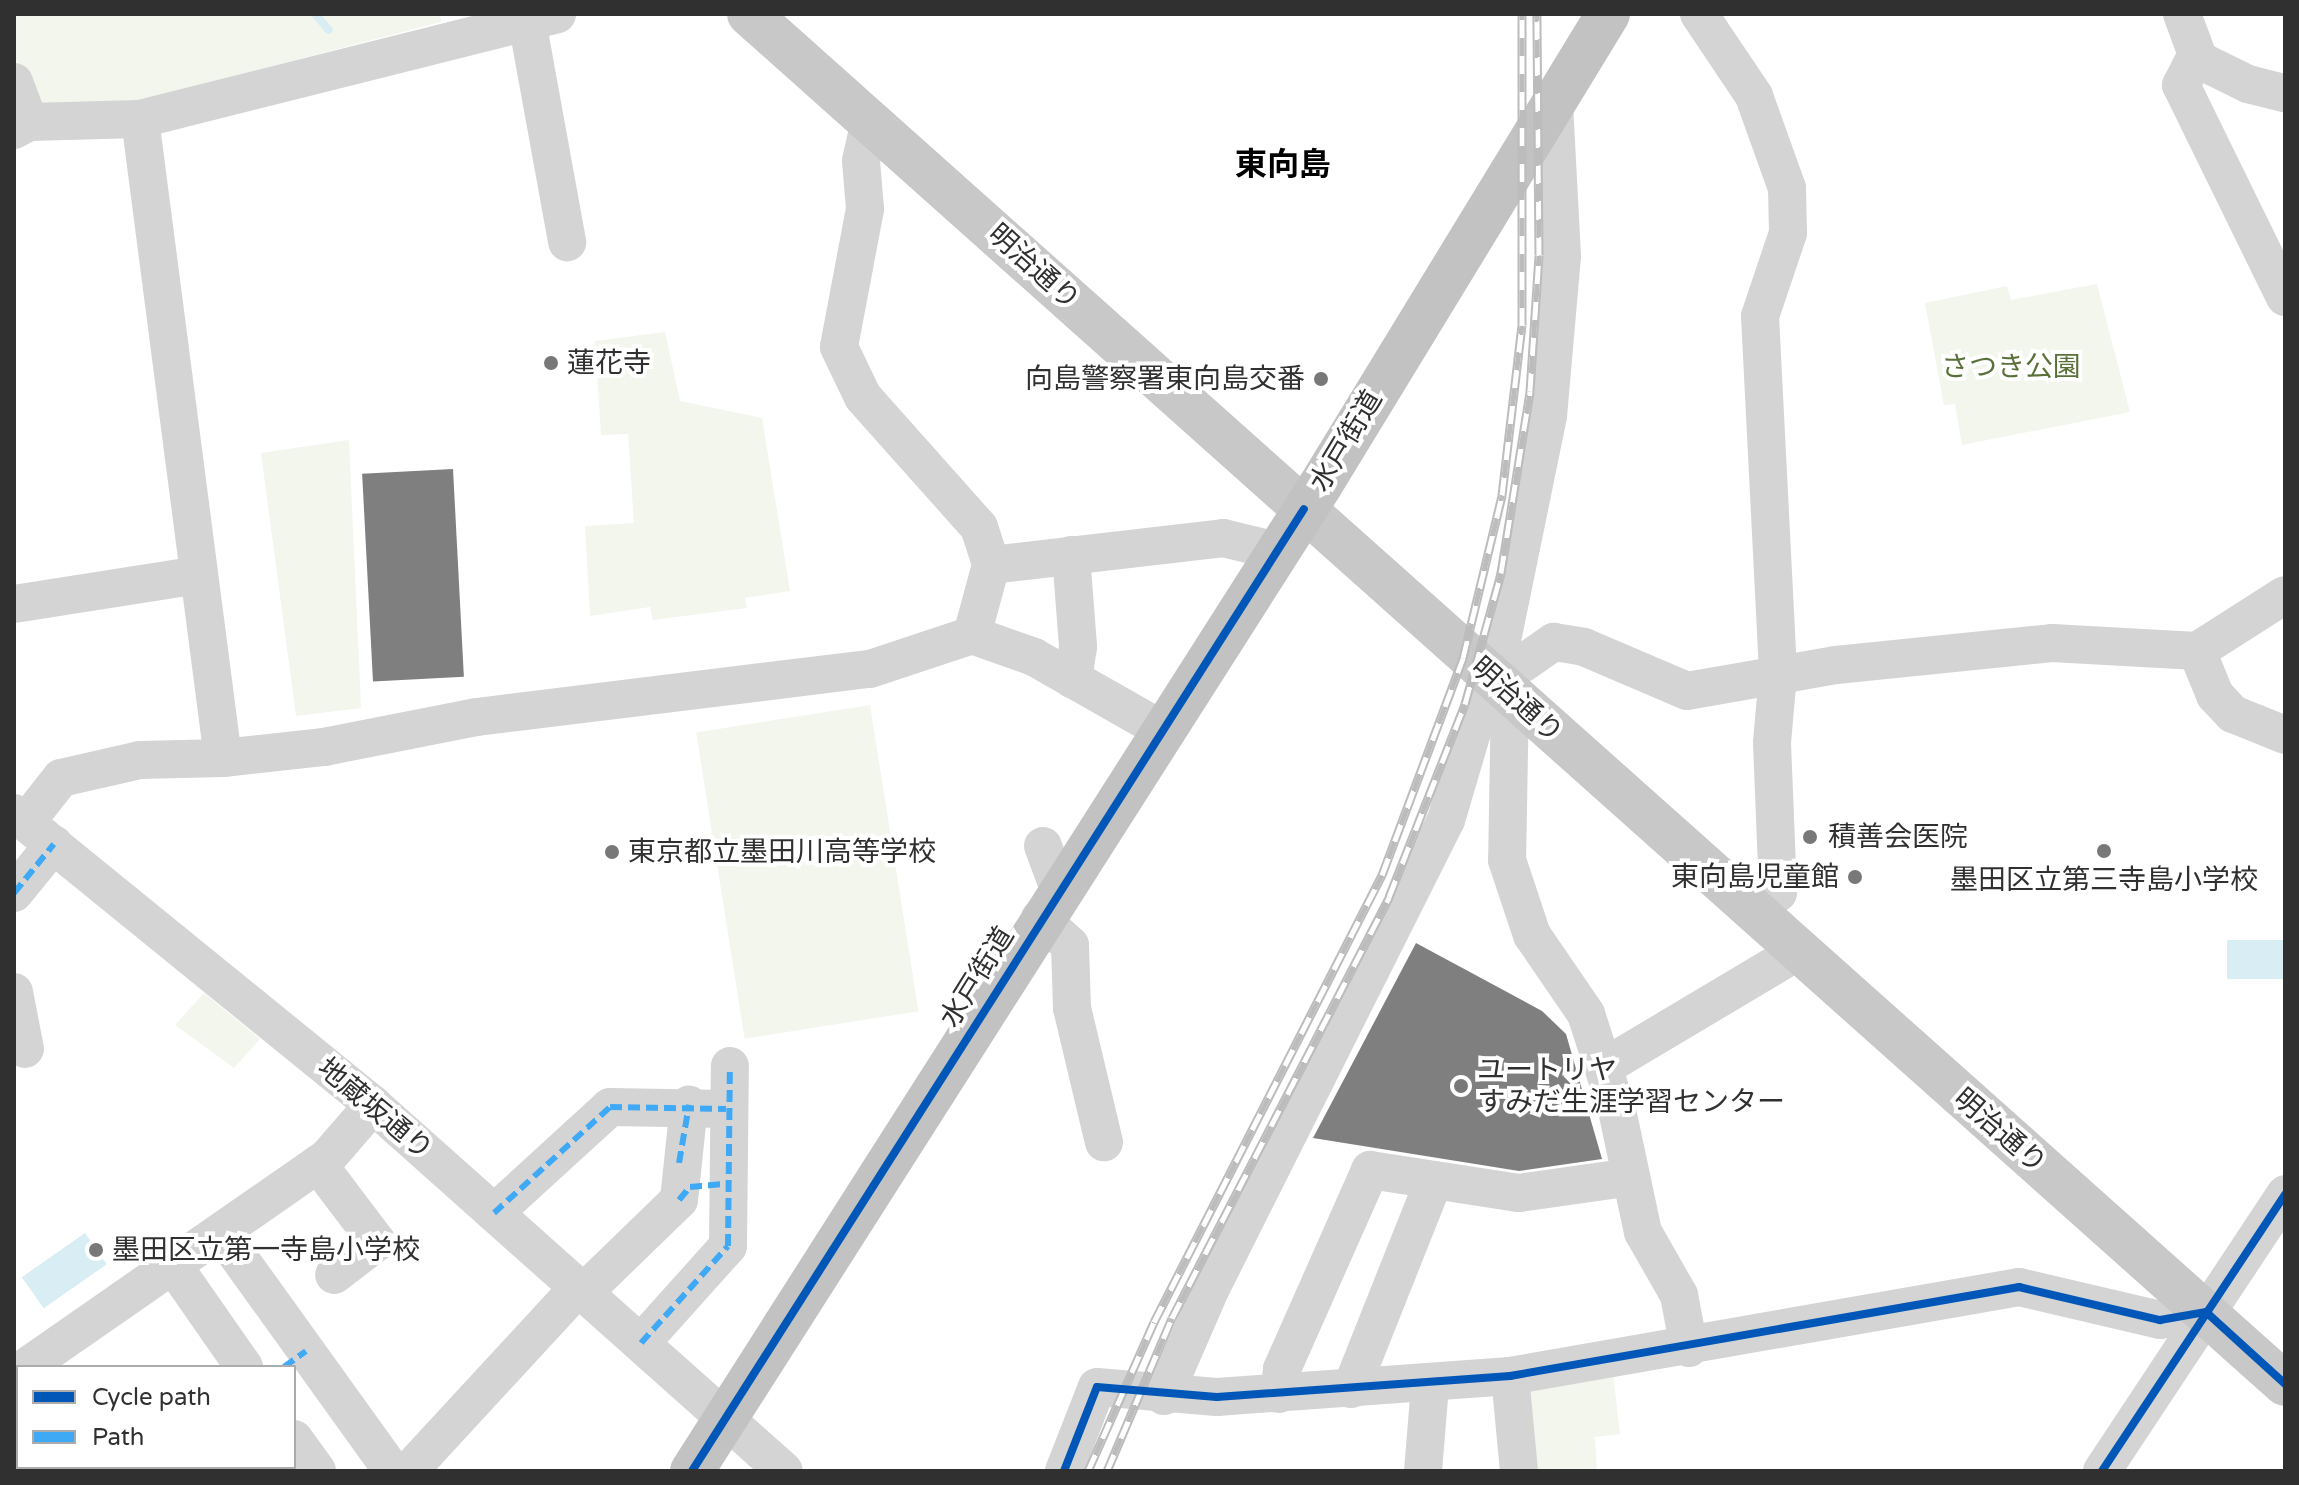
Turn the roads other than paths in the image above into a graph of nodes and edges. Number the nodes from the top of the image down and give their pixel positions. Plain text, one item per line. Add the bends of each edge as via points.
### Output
1 (749, 14) edge
2 (789, 14) edge
3 (1608, 14) edge
4 (1699, 14) edge
5 (2182, 14) edge
6 (542, 18) edge
7 (2196, 56) junction
8 (14, 82) edge
9 (2285, 93) edge
10 (1554, 105) junction
11 (140, 119) junction
12 (870, 120) junction
13 (22, 126) edge
14 (567, 242) dead end
15 (2285, 297) edge
16 (1312, 498) junction
17 (1277, 551) junction
18 (1071, 555) junction
19 (991, 565) junction
20 (199, 575) junction
21 (2285, 595) edge
22 (14, 604) edge
23 (972, 635) junction
24 (2197, 651) junction
25 (1506, 669) junction
26 (1778, 674) junction
27 (1073, 680) junction
28 (1161, 729) junction
29 (2285, 735) edge
30 (223, 758) junction
31 (32, 826) edge
32 (1043, 846) dead end
33 (14, 893) edge
34 (1778, 893) junction
35 (1050, 903) junction
36 (1800, 950) junction
37 (14, 996) edge
38 (25, 1049) dead end
39 (730, 1066) dead end
40 (1604, 1067) junction
41 (373, 1105) junction
42 (689, 1105) junction
43 (726, 1109) junction
44 (1104, 1142) dead end
45 (318, 1164) junction
46 (1631, 1177) junction
47 (1434, 1180) junction
48 (679, 1182) junction
49 (726, 1184) junction
50 (2285, 1194) edge
51 (494, 1213) junction
52 (222, 1234) junction
53 (175, 1268) junction
54 (334, 1275) dead end
55 (581, 1290) junction
56 (2214, 1300) junction
57 (641, 1343) junction
58 (2285, 1345) edge
59 (1689, 1348) junction
60 (295, 1359) edge
61 (29, 1365) edge
62 (243, 1365) edge
63 (1510, 1376) junction
64 (2285, 1384) edge
65 (1430, 1385) junction
66 (1351, 1389) junction
67 (1279, 1394) junction
68 (1164, 1396) junction
69 (728, 1415) junction
70 (296, 1442) edge
71 (317, 1471) edge
72 (392, 1471) edge
73 (409, 1471) edge
74 (692, 1471) edge
75 (784, 1471) edge
76 (1064, 1471) edge
77 (1423, 1471) edge
78 (1519, 1471) edge
79 (2102, 1471) edge

1 - 12 main road, 明治通り
2 - 16 main road, 明治通り
3 - 10 highway, 水戸街道
4 - 26 street via 1754,96 1787,188 1788,233 1760,316
5 - 7 street
6 - 11 street
6 - 14 street
7 - 9 street via 2248,84
7 - 15 street via 2181,85
8 - 13 street
10 - 16 highway, 水戸街道
10 - 25 street via 1562,256 1548,416
11 - 13 street
11 - 20 street
12 - 16 main road, 明治通り
12 - 19 street via 861,161 865,209 839,347 863,397 979,527
16 - 17 highway, 水戸街道
16 - 25 main road, 明治通り
17 - 18 street via 1223,538
17 - 28 highway, 水戸街道
18 - 19 street
18 - 27 street via 1078,647
19 - 23 street
20 - 22 street
20 - 30 street
21 - 24 street
23 - 27 street
23 - 30 street via 870,669 477,717 324,747
24 - 26 street via 2052,643
24 - 29 street via 2215,695 2233,714
25 - 26 street via 1554,642 1584,647 1687,691
25 - 34 main road, 明治通り
25 - 36 main road, 明治通り
25 - 40 street via 1507,860 1532,935 1586,1014
25 - 68 street via 1446,820 1211,1288
26 - 34 street via 1772,743
27 - 28 street
28 - 35 highway, 水戸街道
30 - 31 street via 140,760 61,778
31 - 33 street
31 - 41 street, 地蔵坂通り
32 - 35 street
34 - 56 main road, 明治通り
35 - 44 street via 1070,945 1072,1008
35 - 69 highway, 水戸街道
36 - 40 street
36 - 56 main road, 明治通り
37 - 38 street
39 - 43 street
40 - 46 street
41 - 45 street
41 - 51 street, 地蔵坂通り
42 - 43 street
42 - 48 street
42 - 51 street via 610,1107
43 - 49 street
45 - 52 street
45 - 54 street via 377,1242
46 - 47 street via 1519,1193
46 - 59 street via 1643,1232 1679,1295
47 - 66 street
47 - 67 street via 1370,1170 1282,1369
48 - 49 street via 690,1187
48 - 55 street
49 - 57 street via 728,1246
50 - 56 street
51 - 55 street, 地蔵坂通り
52 - 53 street
52 - 60 street
53 - 61 street
53 - 62 street
55 - 57 street, 地蔵坂通り
55 - 73 street
56 - 58 main road, 明治通り
56 - 59 street via 2160,1320 2019,1287
56 - 64 main road, 明治通り
56 - 79 street
57 - 69 street, 地蔵坂通り
59 - 63 street
60 - 72 street
63 - 65 street
63 - 78 street
65 - 66 street
65 - 77 street
66 - 67 street
67 - 68 street
68 - 76 street via 1097,1387
69 - 74 highway, 水戸街道
69 - 75 street, 地蔵坂通り
70 - 71 street

